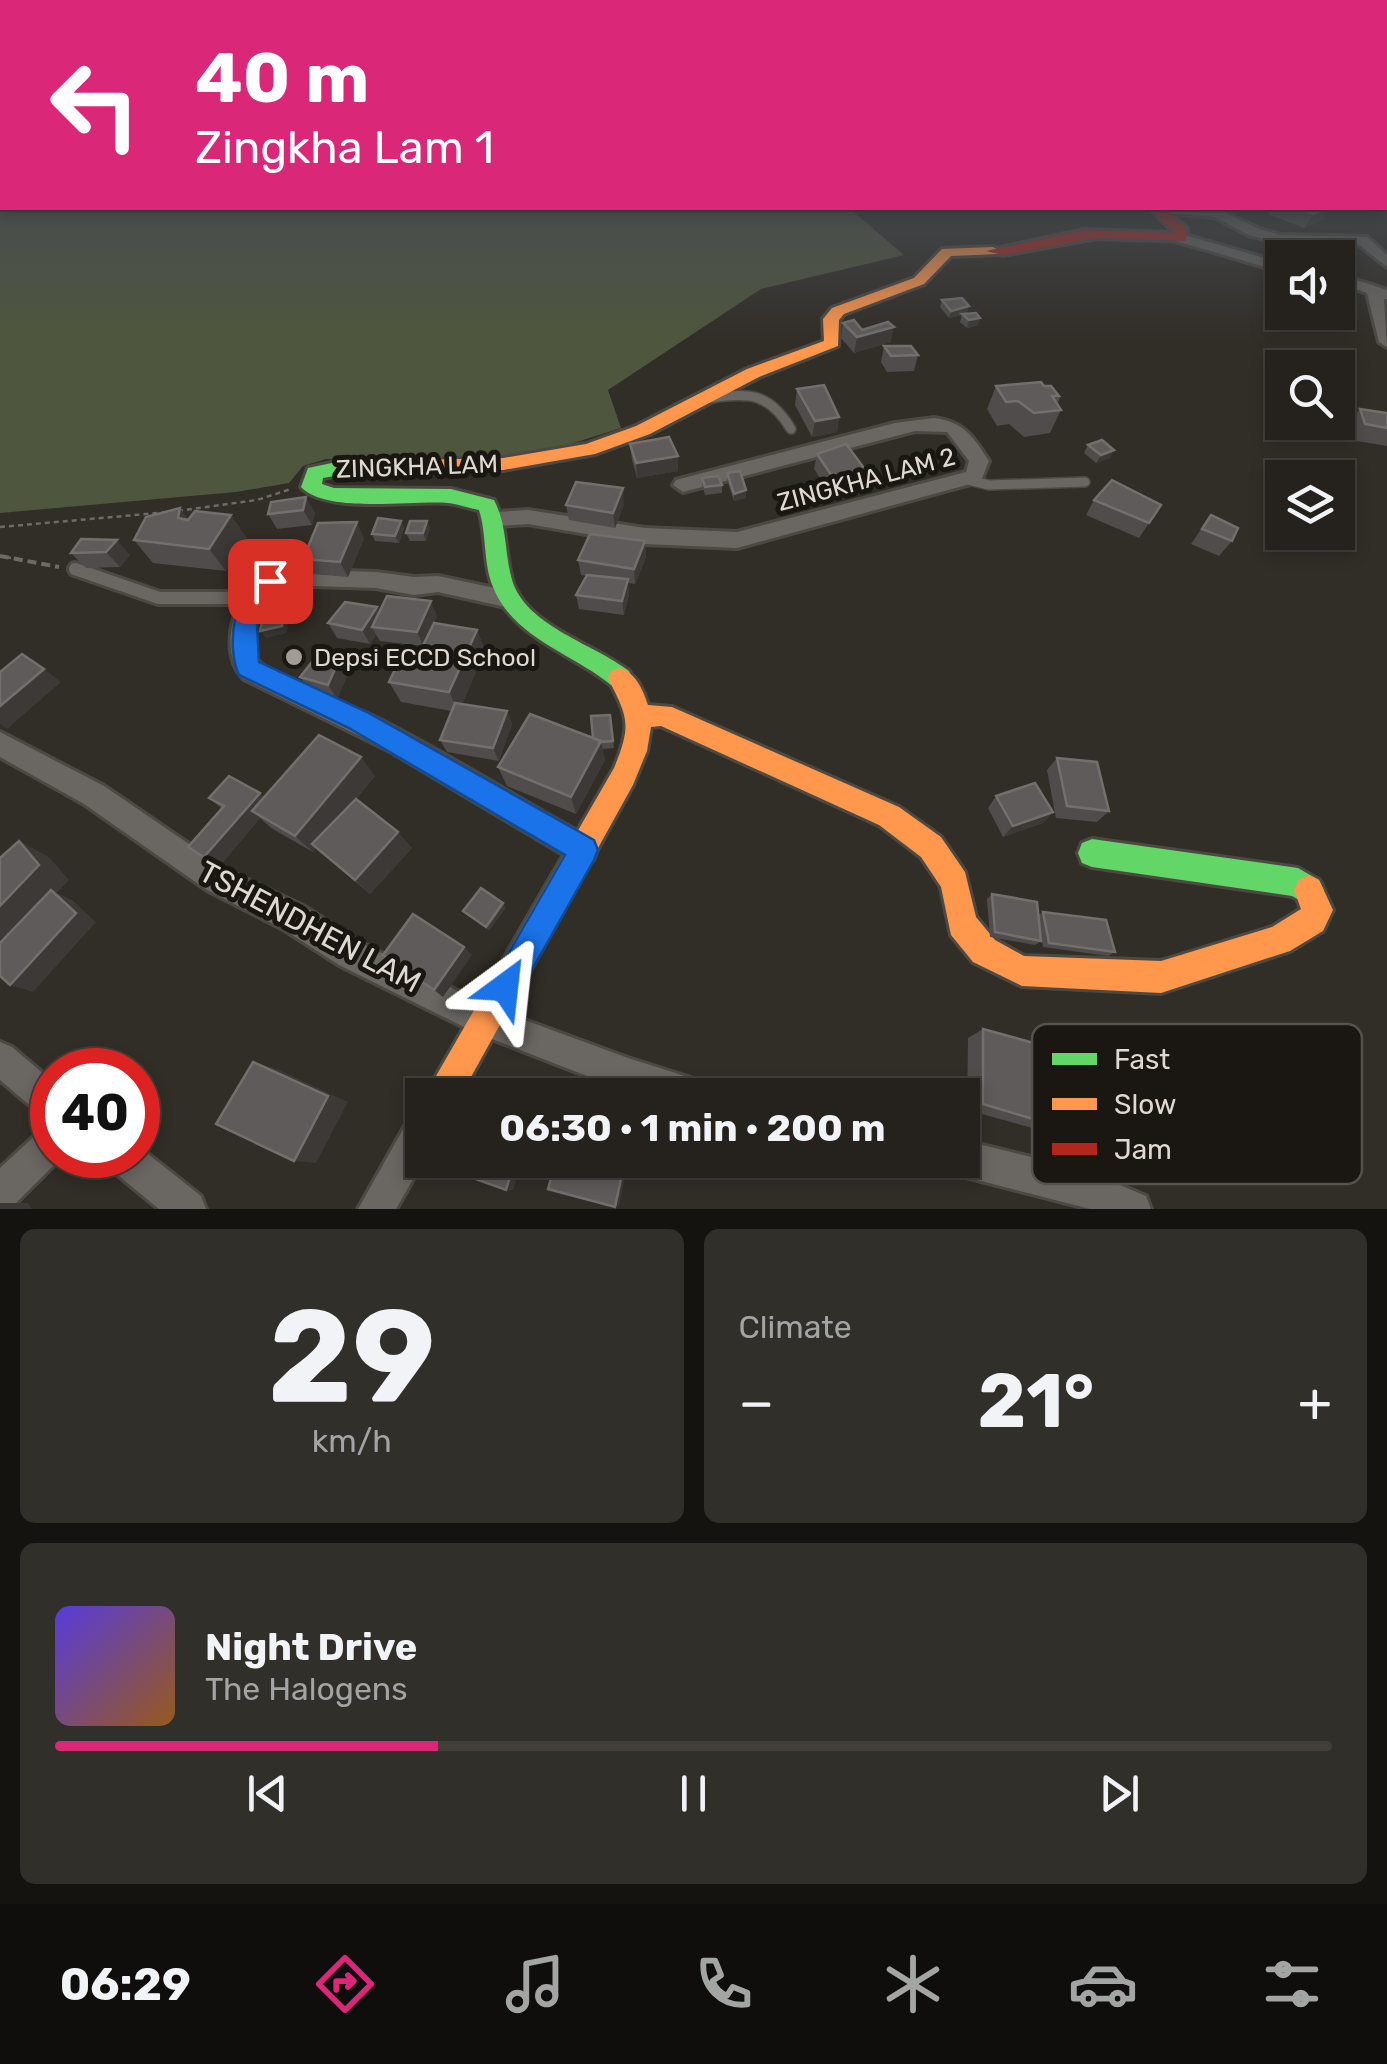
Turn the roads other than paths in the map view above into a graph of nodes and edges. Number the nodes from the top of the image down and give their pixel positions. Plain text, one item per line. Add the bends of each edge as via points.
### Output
1 (1181, 230) edge
2 (1251, 230) edge
3 (1181, 238) junction
4 (1265, 263) edge
5 (1387, 263) edge
6 (1355, 284) edge
7 (1380, 292) edge
8 (1387, 342) edge
9 (702, 400) junction
10 (791, 429) dead end
11 (964, 479) junction
12 (1085, 482) dead end
13 (683, 485) dead end
14 (496, 519) junction
15 (75, 569) road end
16 (254, 598) junction
17 (510, 599) junction
18 (638, 717) junction
19 (0, 744) edge
20 (584, 850) junction
21 (1092, 853) dead end
22 (485, 1021) junction
23 (0, 1059) edge
24 (452, 1078) edge
25 (635, 1078) edge
26 (30, 1084) edge
27 (405, 1159) edge
28 (980, 1162) edge
29 (30, 1164) edge
30 (1032, 1175) edge
31 (149, 1178) edge
32 (1068, 1184) edge
33 (0, 1192) edge
34 (188, 1209) edge
35 (376, 1209) edge
36 (1132, 1209) edge

1 - 3 street
2 - 5 street via 1280,239 1362,240
3 - 4 street
3 - 9 street, ZINGKHA LAM via 1090,234 1020,251 951,250 919,281 838,311 828,347 756,371
6 - 7 street
7 - 8 street
9 - 10 lane via 764,396
9 - 14 street, ZINGKHA LAM via 581,453 482,467 322,469 310,483 332,495 470,499 486,504
11 - 12 lane via 989,485
11 - 13 street, ZINGKHA LAM 2 via 978,472 979,461 960,433 942,425 748,463
11 - 14 street, ZINGKHA LAM 2 via 737,540 645,536 528,516
14 - 17 street
15 - 16 lane via 159,598
16 - 17 street via 283,577 438,584
16 - 20 street via 243,645 247,668 358,720
17 - 18 street via 612,673 633,695
18 - 20 street via 638,739
18 - 21 street via 662,715 889,816 930,847 955,882 962,924 984,951 1022,972 1162,977 1279,940 1318,910 1298,882
19 - 22 street, TSHENDHEN LAM via 94,795 217,880
20 - 22 street
22 - 24 street
22 - 25 street, TSHENDHEN LAM
23 - 26 street
27 - 35 street
28 - 30 street
29 - 33 street
31 - 34 street
32 - 36 street

